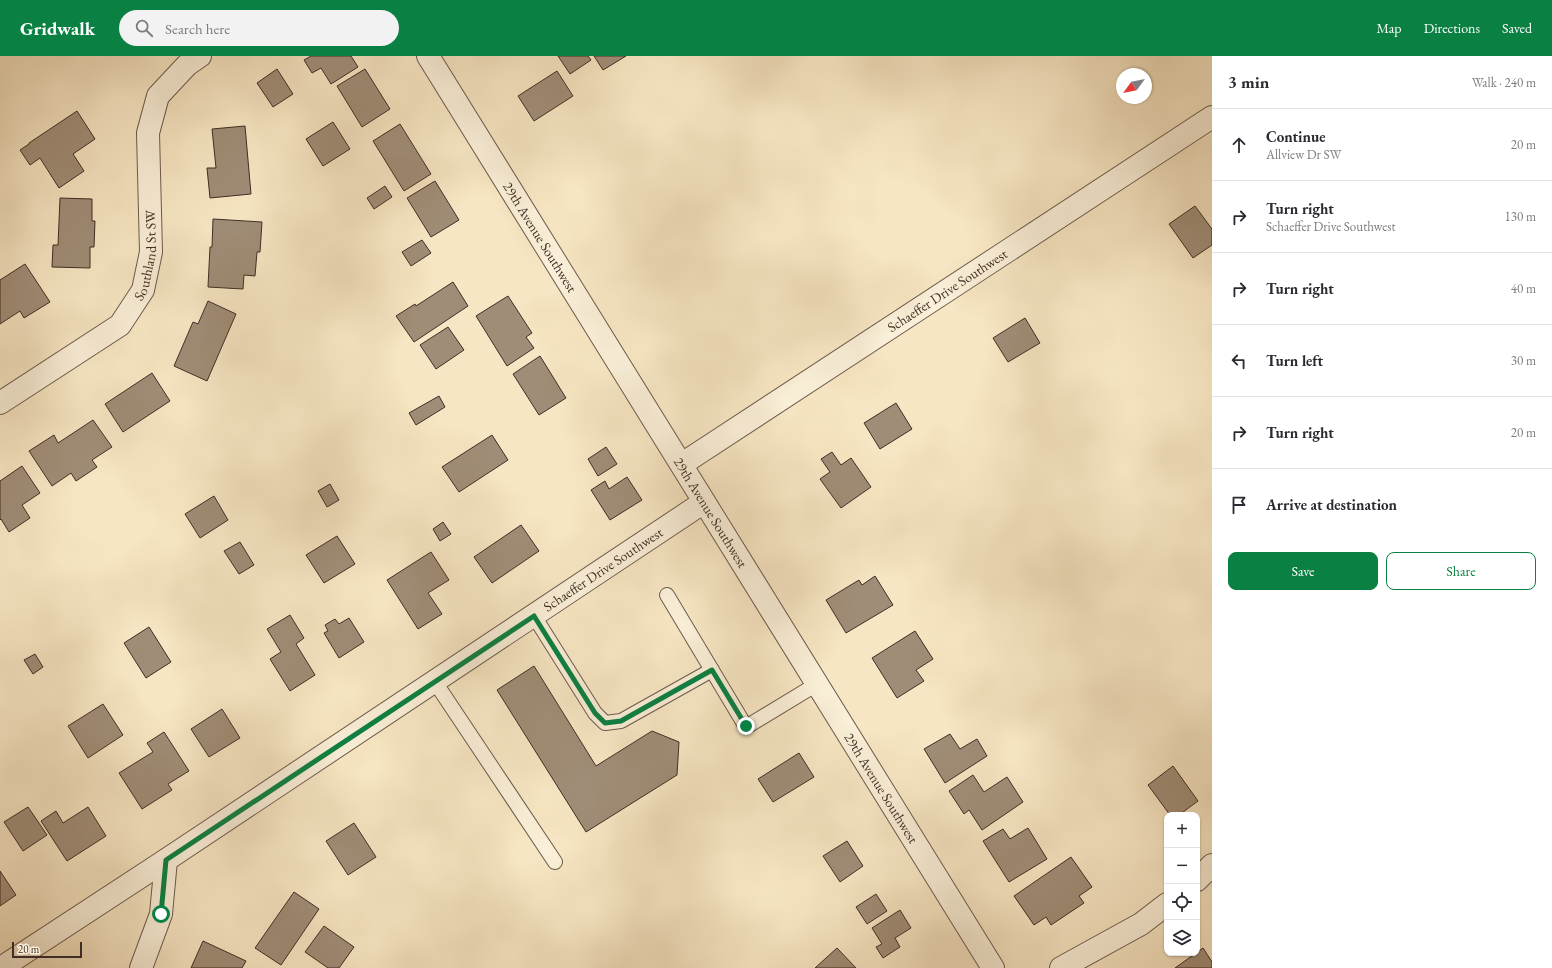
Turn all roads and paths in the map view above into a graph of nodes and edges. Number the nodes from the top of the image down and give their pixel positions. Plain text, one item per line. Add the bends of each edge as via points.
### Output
1 (200, 56) edge
2 (428, 56) edge
3 (1212, 117) edge
4 (0, 404) edge
5 (682, 464) junction
6 (704, 502) junction
7 (667, 595) dead end
8 (534, 616) junction
9 (712, 670) junction
10 (435, 682) junction
11 (818, 684) junction
12 (166, 860) junction
13 (555, 862) dead end
14 (1212, 865) edge
15 (1200, 877) edge
16 (1164, 906) edge
17 (1, 968) edge
18 (141, 968) edge
19 (993, 968) edge
20 (1061, 968) edge

1 - 4 street, Southland St SW via 187,65 158,96 148,133 151,252 143,290 120,326
2 - 5 street, 29th Avenue Southwest
3 - 5 street, Schaeffer Drive Southwest
5 - 6 street, 29th Avenue Southwest
6 - 8 street, Schaeffer Drive Southwest
6 - 11 street, 29th Avenue Southwest
7 - 9 lane
8 - 9 lane via 595,713 605,723 621,721
8 - 10 street, Schaeffer Drive Southwest
9 - 11 lane via 746,726
10 - 12 street, Schaeffer Drive Southwest
10 - 13 lane
11 - 19 street, 29th Avenue Southwest
12 - 17 street, Schaeffer Drive Southwest
12 - 18 street via 161,914
14 - 15 street
16 - 20 street via 1140,924

